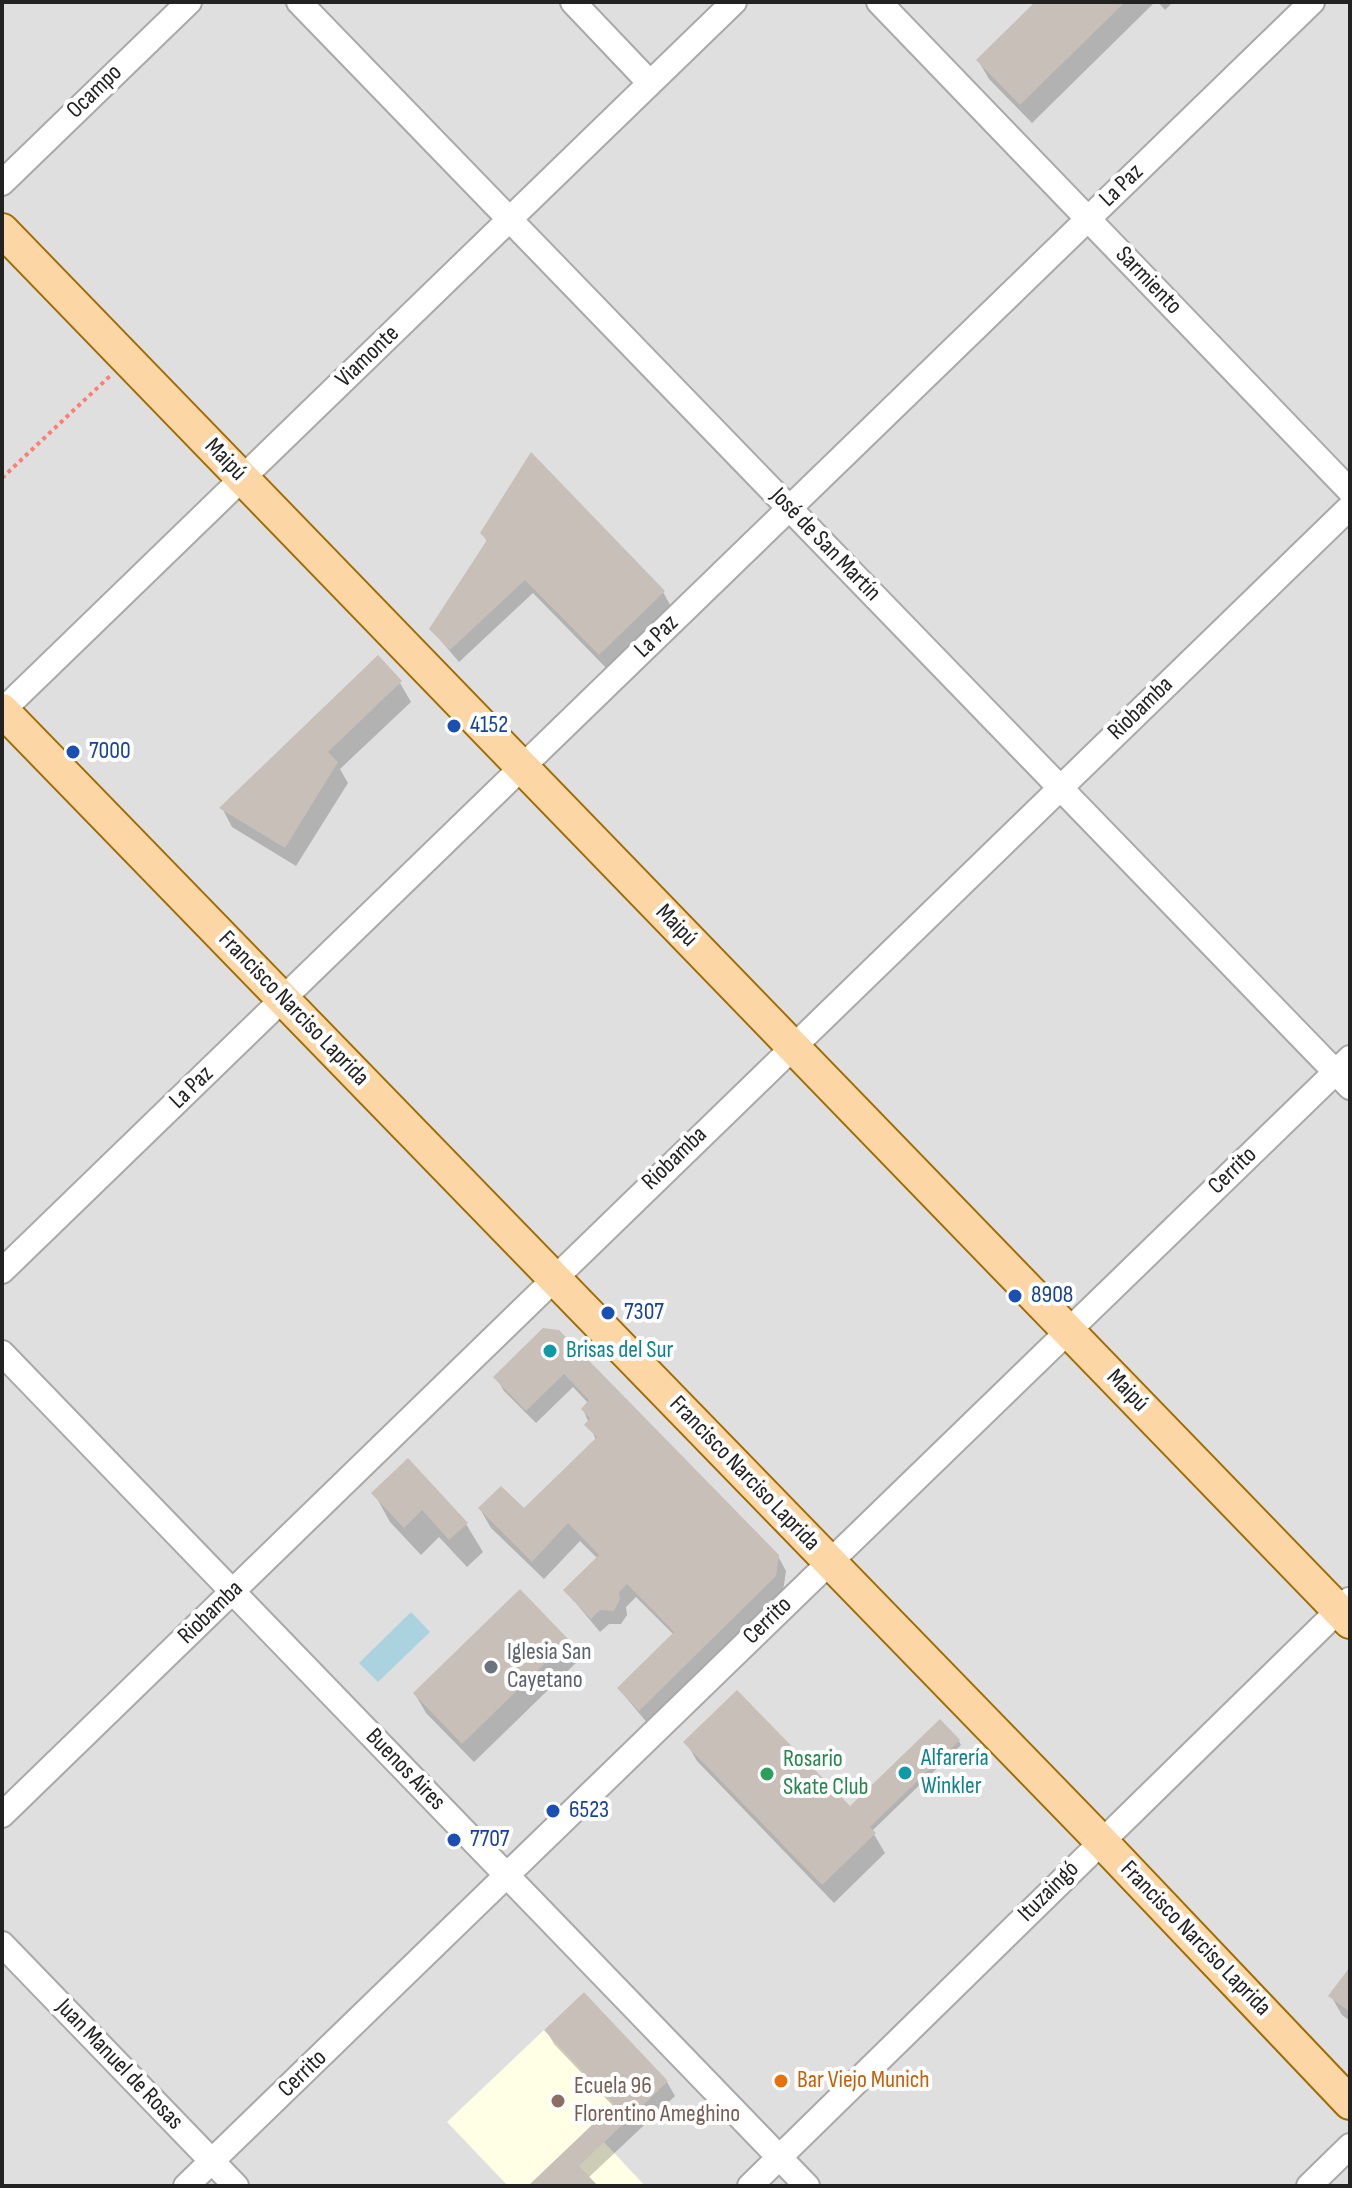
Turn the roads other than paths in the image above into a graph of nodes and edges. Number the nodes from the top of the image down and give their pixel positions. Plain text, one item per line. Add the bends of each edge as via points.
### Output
1 (189, 2) edge
2 (299, 2) edge
3 (573, 2) edge
4 (734, 2) edge
5 (879, 2) edge
6 (1312, 2) edge
7 (650, 83) junction
8 (2, 183) edge
9 (509, 219) junction
10 (1088, 219) junction
11 (2, 230) edge
12 (242, 478) junction
13 (1350, 491) edge
14 (1350, 507) edge
15 (789, 508) junction
16 (2, 711) edge
17 (522, 767) junction
18 (1060, 787) junction
19 (283, 999) junction
20 (792, 1046) junction
21 (1345, 1073) edge
22 (2, 1271) edge
23 (553, 1277) junction
24 (1068, 1330) junction
25 (2, 1353) edge
26 (829, 1561) junction
27 (233, 1592) junction
28 (1346, 1611) edge
29 (2, 1815) edge
30 (1101, 1841) junction
31 (508, 1877) junction
32 (2, 1944) edge
33 (1350, 2103) edge
34 (1350, 2146) edge
35 (780, 2158) junction
36 (212, 2162) junction
37 (186, 2186) edge
38 (236, 2186) edge
39 (750, 2186) edge
40 (807, 2186) edge
41 (1309, 2186) edge

1 - 8 street, Ocampo
2 - 9 street, José de San Martín
3 - 7 street
4 - 7 street, Viamonte
5 - 10 street, Sarmiento
6 - 10 street, La Paz
7 - 9 street, Viamonte
9 - 12 street, Viamonte
9 - 15 street, José de San Martín
10 - 13 street, Sarmiento
10 - 15 street, La Paz
11 - 12 main road, Maipú
12 - 16 street, Viamonte
12 - 17 main road, Maipú
14 - 18 street, Riobamba
15 - 17 street, La Paz
15 - 18 street, José de San Martín
16 - 19 main road, Francisco Narciso Laprida
17 - 19 street, La Paz
17 - 20 main road, Maipú
18 - 20 street, Riobamba
18 - 21 street, José de San Martín
19 - 22 street, La Paz
19 - 23 main road, Francisco Narciso Laprida
20 - 23 street, Riobamba
20 - 24 main road, Maipú
21 - 24 street, Cerrito
23 - 26 main road, Francisco Narciso Laprida
23 - 27 street, Riobamba
24 - 26 street, Cerrito
24 - 28 main road, Maipú
25 - 27 street, Buenos Aires
26 - 30 main road, Francisco Narciso Laprida
26 - 31 street, Cerrito
27 - 29 street, Riobamba
27 - 31 street, Buenos Aires
28 - 30 street, Ituzaingó
30 - 33 main road, Francisco Narciso Laprida
30 - 35 street, Ituzaingó
31 - 35 street, Buenos Aires
31 - 36 street, Cerrito
32 - 36 street, Juan Manuel de Rosas
34 - 41 street
35 - 39 street, Ituzaingó
35 - 40 street, Buenos Aires
36 - 37 street, Cerrito
36 - 38 street, Juan Manuel de Rosas

